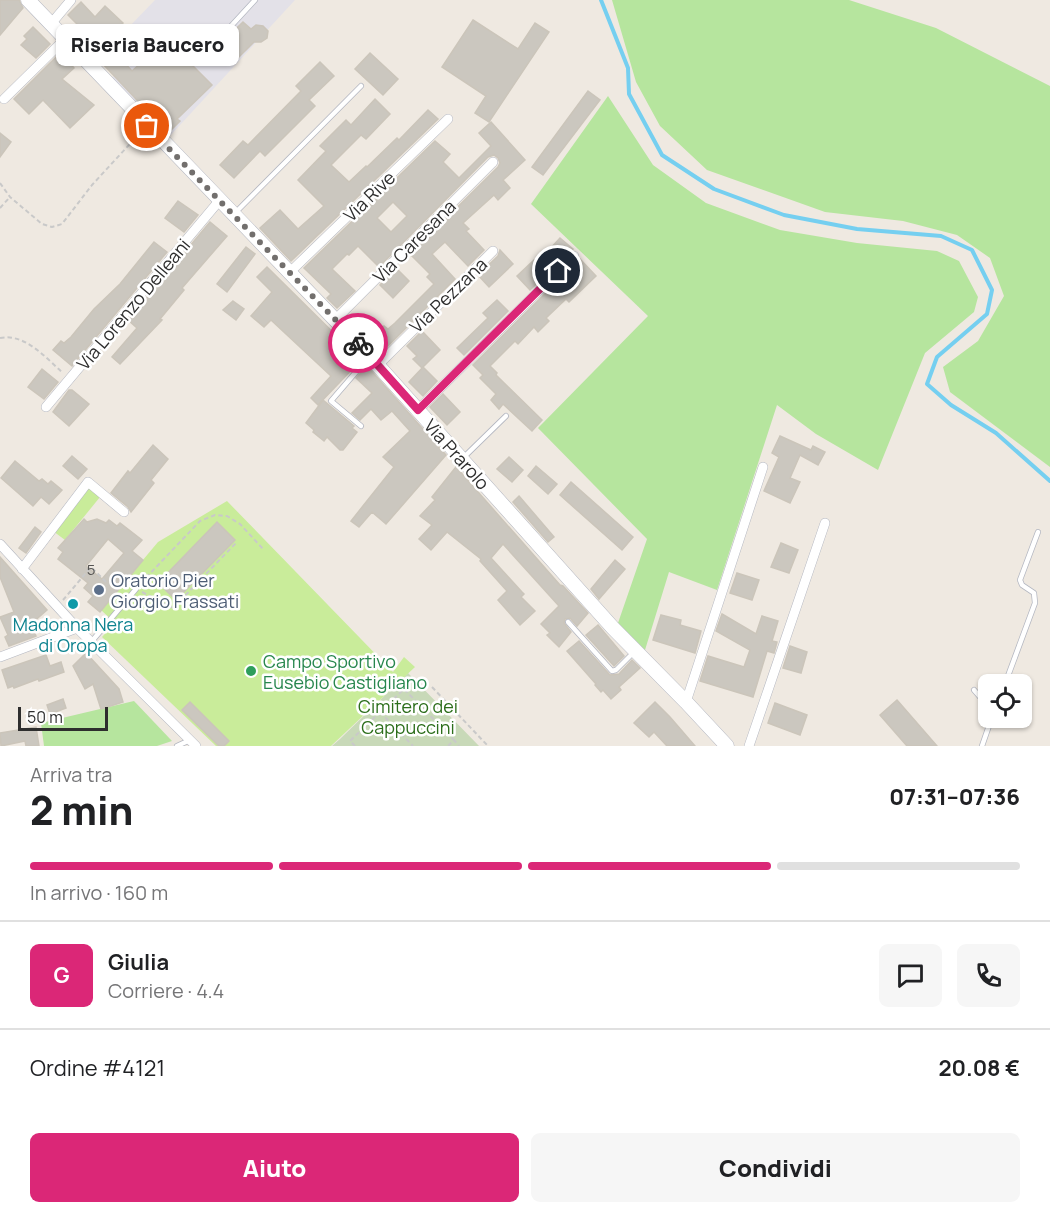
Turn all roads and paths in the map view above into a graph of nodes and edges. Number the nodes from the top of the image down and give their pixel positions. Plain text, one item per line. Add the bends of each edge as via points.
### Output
1 (28, 0) edge
2 (71, 0) edge
3 (255, 0) edge
4 (50, 24) junction
5 (221, 37) dead end
6 (64, 40) junction
7 (361, 86) dead end
8 (4, 99) dead end
9 (448, 119) dead end
10 (147, 126) junction
11 (492, 162) dead end
12 (0, 183) edge
13 (10, 197) junction
14 (219, 201) junction
15 (0, 208) edge
16 (233, 215) junction
17 (494, 251) dead end
18 (574, 256) dead end
19 (289, 273) junction
20 (335, 320) junction
21 (0, 338) edge
22 (374, 360) junction
23 (70, 379) junction
24 (46, 407) dead end
25 (418, 410) junction
26 (506, 416) dead end
27 (361, 426) dead end
28 (462, 459) junction
29 (763, 466) dead end
30 (124, 513) dead end
31 (825, 523) dead end
32 (1038, 532) dead end
33 (236, 543) dead end
34 (0, 544) edge
35 (264, 550) dead end
36 (22, 569) junction
37 (107, 583) dead end
38 (136, 589) junction
39 (57, 607) junction
40 (568, 622) dead end
41 (77, 628) junction
42 (92, 641) junction
43 (635, 651) junction
44 (0, 657) edge
45 (1009, 674) edge
46 (432, 687) dead end
47 (974, 690) dead end
48 (978, 695) edge
49 (687, 702) junction
50 (380, 712) junction
51 (988, 728) edge
52 (454, 740) junction
53 (193, 743) edge
54 (177, 746) edge
55 (355, 746) edge
56 (413, 746) edge
57 (448, 746) edge
58 (459, 746) edge
59 (488, 746) edge
60 (727, 746) edge
61 (749, 746) edge
62 (982, 746) edge

1 - 4 street, Via Prarolo
2 - 4 street
3 - 5 lane
4 - 6 street, Via Prarolo
6 - 8 street
6 - 10 street, Via Prarolo
7 - 16 lane
9 - 19 street, Via Rive
10 - 13 path via 62,224 42,224
10 - 14 street, Via Prarolo
11 - 20 street, Via Caresana
12 - 13 path
13 - 15 path
14 - 16 street, Via Prarolo
14 - 23 street, Via Lorenzo Delleani
16 - 19 street, Via Prarolo
17 - 22 street, Via Pezzana
18 - 25 street
19 - 20 street, Via Prarolo
20 - 22 street, Via Prarolo
21 - 23 path via 23,341
22 - 25 street, Via Prarolo
22 - 27 lane via 331,401
23 - 24 street, Via Lorenzo Delleani
25 - 28 street, Via Prarolo
26 - 28 lane
28 - 43 street, Via Prarolo
29 - 49 street
30 - 36 street via 88,483
31 - 61 street
32 - 45 lane via 1020,580 1034,593 1035,603
33 - 38 path via 173,608
34 - 36 street
35 - 38 path via 240,524 228,516 215,515 200,521
36 - 39 street
37 - 39 path via 91,567
38 - 42 lane
39 - 41 street
40 - 43 lane via 612,671
41 - 42 street
41 - 44 street
42 - 53 street
43 - 49 street, Via Prarolo
46 - 59 path
47 - 48 lane
49 - 60 street, Via Prarolo
50 - 52 path via 404,689
50 - 55 path via 350,741
50 - 56 path
51 - 62 lane
52 - 57 path
52 - 58 path
53 - 54 lane

